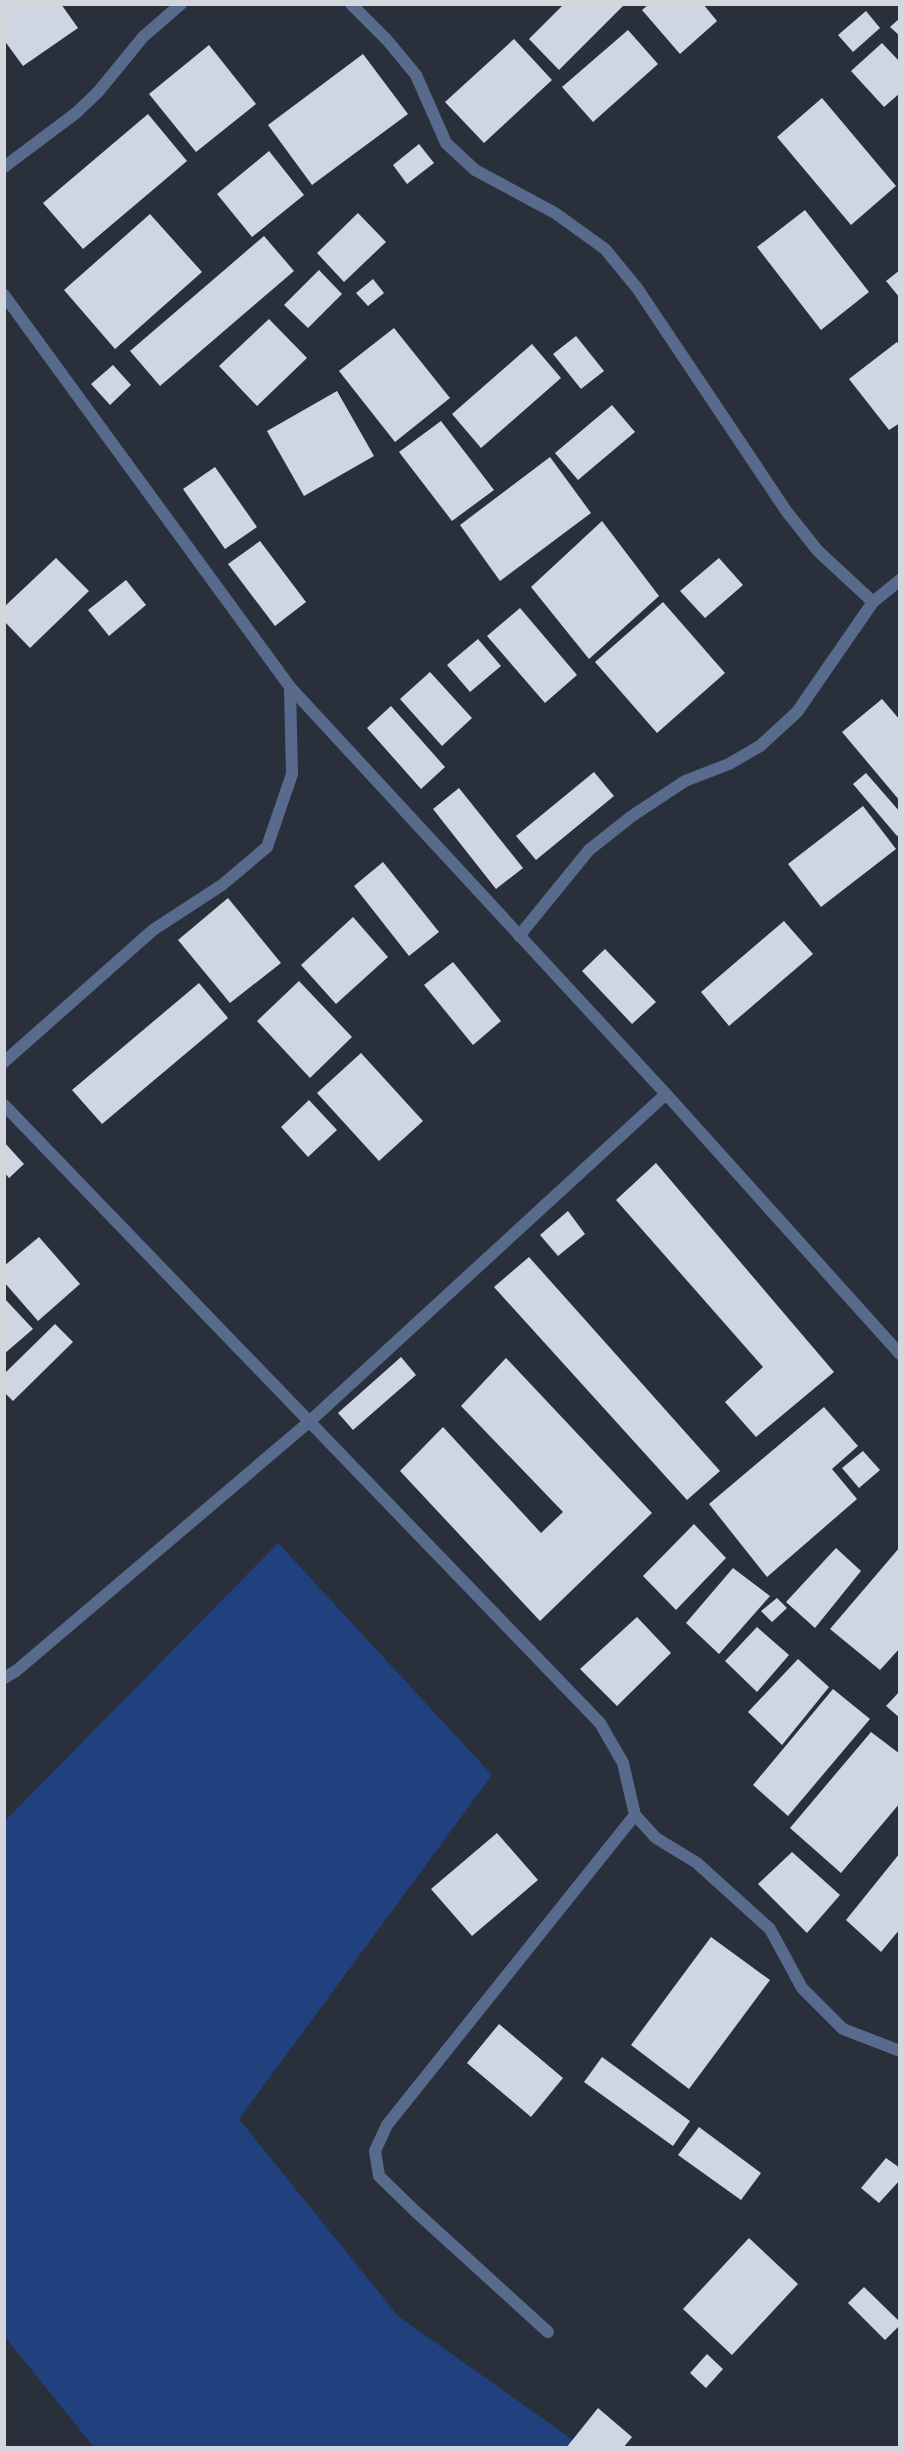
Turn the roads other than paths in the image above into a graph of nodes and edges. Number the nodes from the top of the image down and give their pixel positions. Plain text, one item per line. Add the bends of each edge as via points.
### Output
1 (181, 4) edge
2 (351, 4) edge
3 (4, 166) edge
4 (4, 295) edge
5 (900, 580) edge
6 (873, 602) junction
7 (290, 687) junction
8 (519, 936) junction
9 (4, 1062) edge
10 (666, 1094) junction
11 (4, 1105) edge
12 (900, 1354) edge
13 (309, 1422) junction
14 (4, 1678) edge
15 (636, 1815) junction
16 (900, 2051) edge
17 (548, 2332) dead end

1 - 3 street via 143,37 76,113
2 - 6 street via 416,75 446,143 475,170 555,213 605,249 637,288 787,512 818,551
4 - 7 street
5 - 6 street
6 - 8 street via 797,712 760,746 729,764 685,781 589,850
7 - 8 street
7 - 9 street via 292,774 267,847 222,885 153,930
8 - 10 street
10 - 12 street
10 - 13 street
11 - 13 street
13 - 14 street
13 - 15 street via 600,1723 623,1763
15 - 16 street via 656,1838 697,1863 770,1929 802,1988 843,2029
15 - 17 street via 387,2125 375,2151 380,2175

